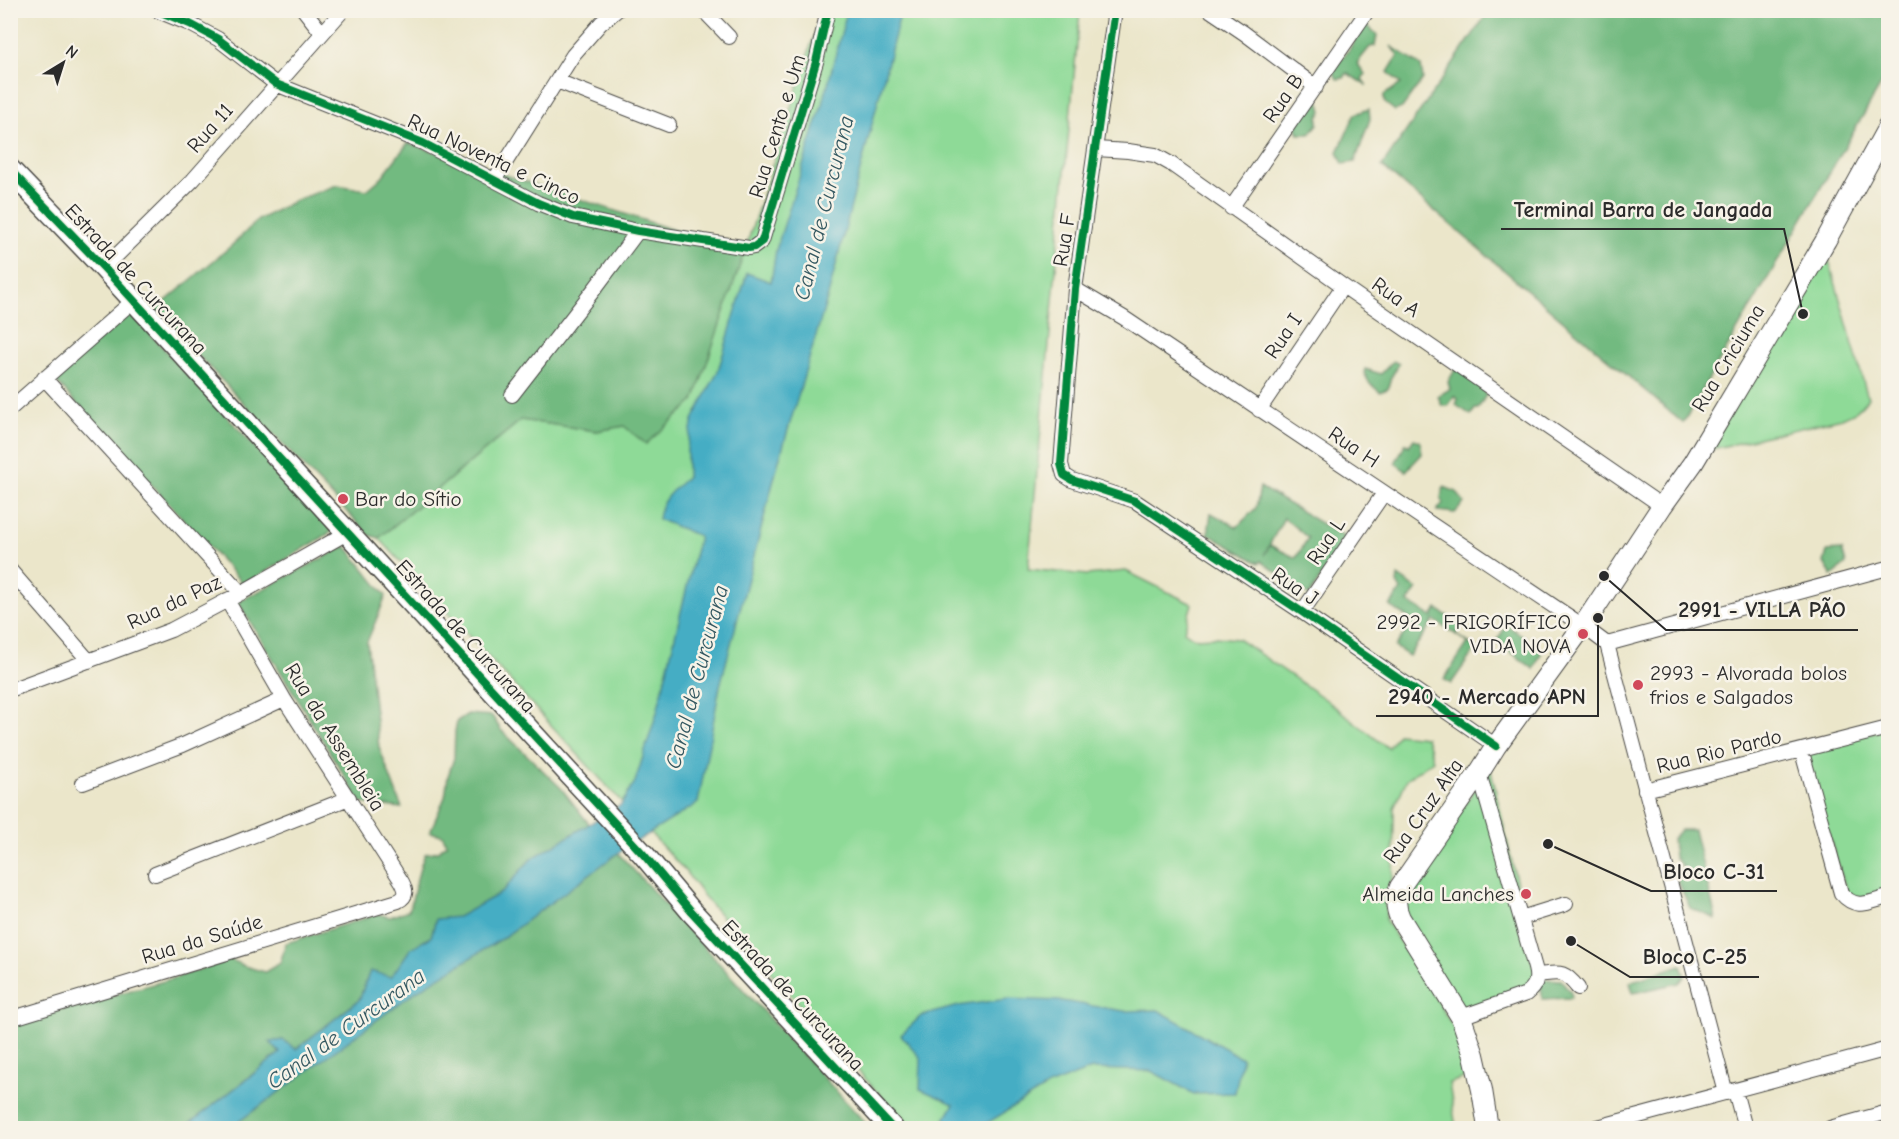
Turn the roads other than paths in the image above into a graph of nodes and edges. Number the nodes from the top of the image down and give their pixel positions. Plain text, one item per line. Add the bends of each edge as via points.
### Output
1 (156, 10) edge
2 (304, 10) edge
3 (343, 10) edge
4 (617, 10) edge
5 (703, 10) edge
6 (828, 10) edge
7 (1115, 10) edge
8 (1210, 10) edge
9 (1368, 10) edge
10 (322, 33) junction
11 (729, 38) dead end
12 (557, 81) junction
13 (276, 84) junction
14 (1316, 87) junction
15 (669, 125) dead end
16 (1888, 127) edge
17 (1096, 150) junction
18 (12, 174) edge
19 (495, 180) junction
20 (1231, 208) junction
21 (638, 231) junction
22 (754, 247) joint
23 (104, 268) junction
24 (1342, 286) junction
25 (1075, 289) junction
26 (133, 301) junction
27 (44, 378) junction
28 (512, 395) dead end
29 (10, 409) edge
30 (1259, 410) junction
31 (1064, 475) joint
32 (1384, 493) junction
33 (1662, 506) junction
34 (347, 533) junction
35 (1888, 568) edge
36 (10, 570) edge
37 (241, 593) junction
38 (227, 600) junction
39 (1596, 606) joint
40 (1302, 612) junction
41 (1583, 626) junction
42 (1606, 644) junction
43 (89, 661) junction
44 (10, 690) edge
45 (284, 699) junction
46 (1888, 728) edge
47 (1496, 746) junction
48 (1802, 752) junction
49 (1479, 773) junction
50 (83, 783) dead end
51 (1645, 790) junction
52 (349, 798) junction
53 (155, 874) dead end
54 (405, 896) joint
55 (1888, 897) edge
56 (1566, 904) dead end
57 (1521, 918) junction
58 (1537, 975) junction
59 (1578, 988) dead end
60 (1461, 1017) junction
61 (10, 1019) edge
62 (1888, 1049) edge
63 (1730, 1092) junction
64 (1888, 1112) edge
65 (892, 1128) edge
66 (1488, 1128) edge
67 (1594, 1128) edge
68 (1745, 1128) edge
69 (1830, 1128) edge

1 - 13 street, Rua Noventa e Cinco via 218,39
2 - 10 street
3 - 10 street, Rua 11
4 - 12 street via 573,55
5 - 11 street
6 - 22 street, Rua Cento e Um via 762,241
7 - 17 street, Rua F
8 - 14 street
9 - 14 street, Rua B
10 - 13 street, Rua 11
12 - 15 street
12 - 19 street
13 - 19 street, Rua Noventa e Cinco via 423,143
13 - 23 street, Rua 11 via 193,180
14 - 20 street, Rua B
16 - 33 main road, Rua Criciuma via 1826,240 1693,463
17 - 20 street, Rua A via 1155,155
17 - 25 street, Rua F
18 - 23 main road, Estrada de Curcurana
19 - 21 street, Rua Noventa e Cinco via 573,217
20 - 24 street, Rua A
21 - 22 street, Rua Noventa e Cinco
21 - 28 street
23 - 26 main road, Estrada de Curcurana
24 - 30 street, Rua I
24 - 33 street, Rua A
25 - 30 street, Rua H via 1134,324
25 - 31 street, Rua F via 1061,464
26 - 27 street
26 - 34 main road, Estrada de Curcurana
27 - 29 street
27 - 37 street
30 - 32 street, Rua H
31 - 40 street, Rua J via 1135,501
32 - 40 street, Rua L
32 - 41 street, Rua H
33 - 39 main road, Rua Criciuma
34 - 37 street, Rua da Paz
34 - 65 main road, Estrada de Curcurana
35 - 42 street
36 - 43 street
37 - 38 street, Rua da Paz
38 - 43 street, Rua da Paz via 171,630
38 - 45 street, Rua da Assembleia
39 - 41 main road, Rua Cruz Alta
40 - 47 street, Rua J
41 - 42 street, Rua H
41 - 47 main road, Rua Cruz Alta
42 - 51 street
43 - 44 street, Rua da Paz
45 - 50 street via 183,746
45 - 52 street, Rua da Assembleia
46 - 48 street, Rua Rio Pardo
47 - 49 main road, Rua Cruz Alta
48 - 51 street, Rua Rio Pardo
48 - 55 street, Rua Rio Pardo via 1841,893 1858,905
49 - 57 street
49 - 60 main road, Rua Cruz Alta via 1400,887 1396,902 1400,918
51 - 63 street
52 - 53 street
52 - 54 street, Rua da Assembleia via 402,882
54 - 61 street, Rua da Saúde
56 - 57 street
57 - 58 street
58 - 59 street via 1561,973
58 - 60 street via 1533,989 1526,994
60 - 66 main road, Rua Cruz Alta via 1478,1073
62 - 63 street
63 - 67 street
63 - 68 street
64 - 69 street

